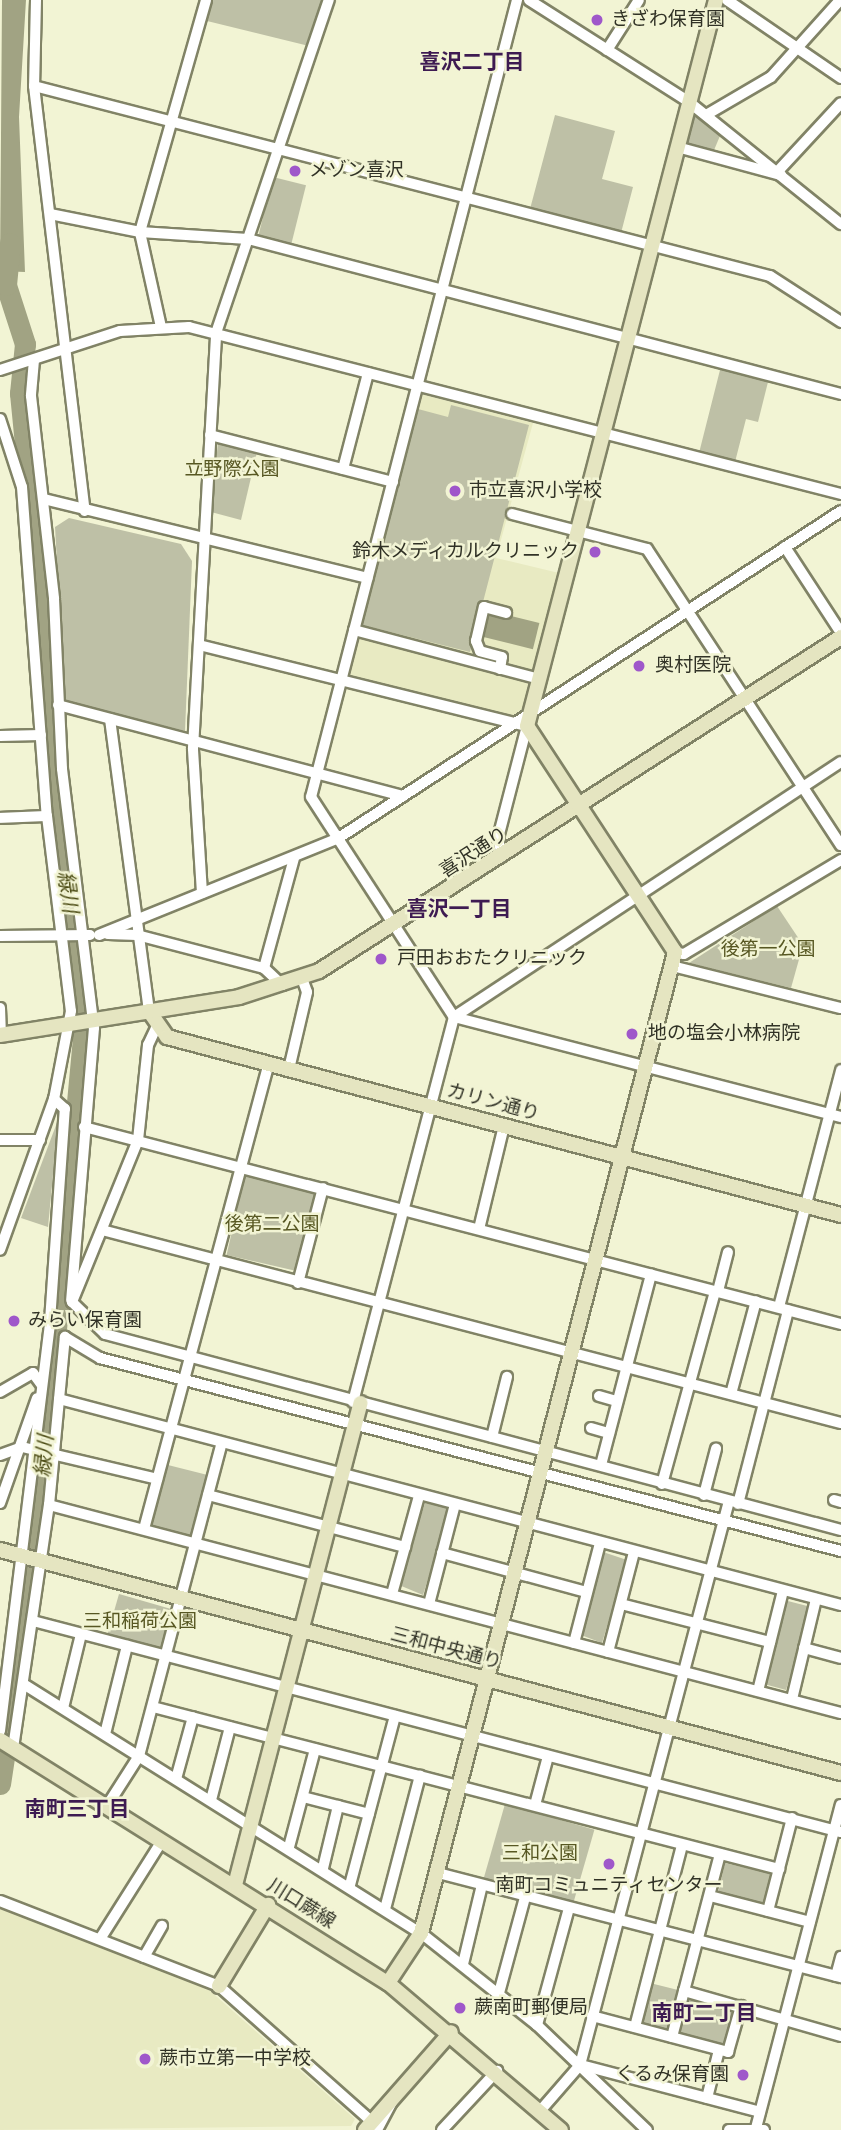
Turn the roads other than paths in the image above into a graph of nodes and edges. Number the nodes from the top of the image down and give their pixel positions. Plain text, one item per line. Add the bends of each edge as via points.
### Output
1 (36, 0) edge
2 (206, 0) edge
3 (329, 0) edge
4 (517, 0) edge
5 (529, 0) edge
6 (639, 0) edge
7 (716, 0) edge
8 (727, 0) edge
9 (840, 0) edge
10 (799, 49) junction
11 (607, 50) junction
12 (841, 78) edge
13 (34, 86) junction
14 (689, 102) junction
15 (841, 103) edge
16 (706, 115) junction
17 (171, 120) junction
18 (677, 147) junction
19 (279, 148) junction
20 (779, 170) junction
21 (788, 177) junction
22 (466, 198) junction
23 (50, 214) junction
24 (841, 225) edge
25 (140, 232) junction
26 (248, 239) junction
27 (651, 246) junction
28 (442, 290) junction
29 (841, 322) edge
30 (161, 327) junction
31 (216, 333) junction
32 (628, 337) junction
33 (66, 349) junction
34 (34, 360) junction
35 (0, 370) edge
36 (368, 373) junction
37 (418, 386) junction
38 (841, 394) edge
39 (0, 419) edge
40 (603, 432) junction
41 (210, 435) junction
42 (343, 470) junction
43 (393, 482) junction
44 (841, 494) edge
45 (44, 499) junction
46 (85, 511) junction
47 (841, 511) edge
48 (512, 514) dead end
49 (577, 531) junction
50 (204, 535) junction
51 (785, 548) junction
52 (368, 578) junction
53 (688, 611) junction
54 (506, 613) dead end
55 (355, 630) junction
56 (841, 635) edge
57 (199, 645) junction
58 (499, 669) junction
59 (539, 679) junction
60 (339, 680) junction
61 (746, 699) junction
62 (58, 705) junction
63 (110, 719) junction
64 (523, 722) junction
65 (41, 734) junction
66 (0, 736) edge
67 (194, 741) junction
68 (841, 762) edge
69 (317, 772) junction
70 (802, 787) junction
71 (403, 796) junction
72 (580, 808) junction
73 (47, 816) junction
74 (0, 818) edge
75 (337, 839) junction
76 (841, 845) edge
77 (294, 858) junction
78 (502, 858) junction
79 (841, 860) edge
80 (202, 893) junction
81 (635, 895) junction
82 (135, 920) junction
83 (396, 927) junction
84 (99, 935) junction
85 (137, 935) junction
86 (0, 936) edge
87 (64, 936) junction
88 (83, 936) junction
89 (674, 959) junction
90 (264, 968) junction
91 (302, 978) junction
92 (282, 985) junction
93 (0, 1008) edge
94 (841, 1008) edge
95 (149, 1011) junction
96 (454, 1017) junction
97 (93, 1020) junction
98 (70, 1023) junction
99 (156, 1028) junction
100 (1, 1035) edge
101 (269, 1064) junction
102 (647, 1065) junction
103 (289, 1069) junction
104 (841, 1070) edge
105 (54, 1099) junction
106 (430, 1107) junction
107 (830, 1114) junction
108 (841, 1116) edge
109 (504, 1126) junction
110 (84, 1127) junction
111 (0, 1140) edge
112 (40, 1140) junction
113 (138, 1140) junction
114 (623, 1158) junction
115 (243, 1167) junction
116 (323, 1188) junction
117 (806, 1206) junction
118 (404, 1209) junction
119 (841, 1215) edge
120 (479, 1229) junction
121 (102, 1230) junction
122 (3, 1236) edge
123 (0, 1250) edge
124 (728, 1252) dead end
125 (598, 1259) junction
126 (218, 1262) junction
127 (651, 1274) junction
128 (298, 1283) junction
129 (716, 1291) junction
130 (756, 1301) junction
131 (72, 1302) junction
132 (379, 1303) junction
133 (783, 1308) junction
134 (841, 1324) edge
135 (573, 1353) junction
136 (192, 1358) junction
137 (626, 1367) junction
138 (507, 1377) dead end
139 (183, 1379) junction
140 (42, 1381) junction
141 (689, 1383) junction
142 (0, 1392) edge
143 (731, 1394) junction
144 (600, 1396) dead end
145 (59, 1399) junction
146 (617, 1401) junction
147 (357, 1403) junction
148 (764, 1403) junction
149 (841, 1423) edge
150 (355, 1424) junction
151 (591, 1428) dead end
152 (170, 1430) junction
153 (609, 1433) junction
154 (492, 1437) junction
155 (221, 1445) junction
156 (22, 1447) junction
157 (716, 1449) dead end
158 (37, 1450) junction
159 (54, 1452) junction
160 (547, 1452) junction
161 (0, 1455) edge
162 (601, 1465) junction
163 (542, 1473) junction
164 (342, 1476) junction
165 (157, 1479) junction
166 (662, 1483) junction
167 (208, 1495) junction
168 (704, 1495) junction
169 (419, 1496) junction
170 (0, 1503) edge
171 (734, 1503) junction
172 (455, 1504) junction
173 (49, 1505) junction
174 (723, 1520) junction
175 (529, 1523) junction
176 (329, 1526) junction
177 (144, 1529) junction
178 (841, 1530) edge
179 (195, 1543) junction
180 (600, 1543) junction
181 (405, 1547) junction
182 (0, 1550) edge
183 (634, 1552) junction
184 (841, 1552) edge
185 (442, 1553) junction
186 (23, 1559) junction
187 (41, 1563) junction
188 (516, 1572) junction
189 (709, 1572) junction
190 (316, 1575) junction
191 (783, 1591) junction
192 (587, 1592) junction
193 (392, 1594) junction
194 (816, 1599) junction
195 (181, 1600) junction
196 (429, 1604) junction
197 (621, 1604) junction
198 (841, 1605) edge
199 (33, 1621) junction
200 (696, 1622) junction
201 (502, 1624) junction
202 (302, 1632) junction
203 (81, 1634) junction
204 (0, 1637) edge
205 (770, 1642) junction
206 (12, 1643) junction
207 (574, 1643) junction
208 (127, 1646) junction
209 (804, 1648) junction
210 (608, 1652) junction
211 (166, 1656) junction
212 (841, 1658) edge
213 (683, 1671) junction
214 (488, 1680) junction
215 (24, 1685) junction
216 (287, 1687) junction
217 (758, 1691) junction
218 (792, 1699) junction
219 (153, 1707) junction
220 (63, 1708) junction
221 (841, 1713) edge
222 (395, 1716) junction
223 (193, 1717) junction
224 (230, 1727) junction
225 (668, 1727) junction
226 (0, 1731) edge
227 (105, 1734) junction
228 (473, 1736) junction
229 (274, 1738) junction
230 (6, 1744) edge
231 (315, 1749) junction
232 (139, 1756) junction
233 (548, 1756) junction
234 (382, 1766) junction
235 (841, 1773) edge
236 (420, 1776) junction
237 (176, 1779) junction
238 (654, 1782) junction
239 (460, 1787) junction
240 (303, 1797) junction
241 (211, 1800) junction
242 (535, 1805) junction
243 (841, 1805) edge
244 (338, 1806) junction
245 (107, 1807) junction
246 (369, 1814) junction
247 (792, 1818) junction
248 (251, 1824) junction
249 (838, 1831) edge
250 (640, 1834) junction
251 (162, 1840) junction
252 (682, 1845) junction
253 (289, 1847) junction
254 (720, 1854) junction
255 (323, 1868) junction
256 (779, 1869) junction
257 (438, 1872) junction
258 (235, 1885) junction
259 (350, 1885) junction
260 (482, 1885) junction
261 (710, 1896) junction
262 (525, 1897) junction
263 (0, 1901) edge
264 (268, 1905) junction
265 (569, 1908) junction
266 (385, 1909) junction
267 (768, 1911) junction
268 (616, 1920) junction
269 (810, 1922) junction
270 (162, 1926) dead end
271 (659, 1931) junction
272 (421, 1933) junction
273 (100, 1940) junction
274 (698, 1941) junction
275 (144, 1957) junction
276 (841, 1957) edge
277 (463, 1964) junction
278 (799, 1967) junction
279 (838, 1977) edge
280 (388, 1983) junction
281 (219, 1986) junction
282 (684, 1991) junction
283 (499, 1993) junction
284 (741, 2006) junction
285 (592, 2016) junction
286 (784, 2021) junction
287 (537, 2025) junction
288 (635, 2027) junction
289 (451, 2032) junction
290 (841, 2036) edge
291 (672, 2037) junction
292 (719, 2050) junction
293 (580, 2064) junction
294 (498, 2071) junction
295 (707, 2098) junction
296 (540, 2111) junction
297 (760, 2112) junction
298 (371, 2127) edge
299 (760, 2129) edge
300 (442, 2130) edge
301 (561, 2130) edge
302 (647, 2130) edge
303 (729, 2130) edge

1 - 13 street
2 - 17 street
3 - 19 street
4 - 22 street
5 - 11 street
6 - 11 street
7 - 14 street
8 - 10 street
9 - 10 street
10 - 12 street
10 - 16 street via 771,77
11 - 14 street
13 - 17 street
13 - 23 street
14 - 16 street
14 - 18 street
15 - 20 street
16 - 20 street
17 - 19 street
17 - 25 street
18 - 21 street
18 - 27 street
19 - 22 street
19 - 26 street
20 - 21 street
21 - 24 street
22 - 27 street
22 - 28 street
23 - 25 street
23 - 33 street
25 - 26 street
25 - 30 street
26 - 28 street
26 - 31 street
27 - 29 street via 770,276
27 - 32 street
28 - 32 street
28 - 37 street
30 - 31 street
30 - 33 street via 120,331
31 - 36 street
31 - 41 street
32 - 38 street
32 - 40 street
33 - 34 street
33 - 46 street
34 - 35 street
34 - 45 street via 31,396
36 - 37 street
36 - 42 street
37 - 40 street
37 - 43 street
39 - 65 street via 22,487
40 - 44 street
40 - 49 street
41 - 42 street
41 - 50 street
42 - 43 street
43 - 52 street
45 - 46 street
45 - 62 street
46 - 50 street
47 - 51 street
48 - 49 street
49 - 53 street via 647,549
49 - 59 street
50 - 52 street
50 - 57 street
51 - 53 street
51 - 56 street
52 - 55 street
53 - 61 street
53 - 64 street
54 - 58 street via 484,607 476,641 480,651 502,657
55 - 58 street
55 - 60 street
56 - 61 street, 喜沢通り
57 - 60 street
57 - 67 street
58 - 59 street
59 - 64 street
60 - 64 street
60 - 69 street
61 - 70 street
61 - 72 street, 喜沢通り
62 - 63 street
62 - 88 street
63 - 67 street
63 - 82 street
64 - 71 street
64 - 72 street
64 - 78 street via 498,838
65 - 66 street
65 - 73 street
67 - 69 street
67 - 80 street
68 - 70 street
69 - 71 street
69 - 75 street via 311,797
70 - 76 street
70 - 81 street
71 - 75 street
72 - 78 street, 喜沢通り
72 - 81 street
73 - 74 street
73 - 87 street
75 - 77 street
75 - 83 street
77 - 80 street
77 - 90 street
78 - 83 street, 喜沢通り
79 - 89 street
80 - 82 street
81 - 89 street
81 - 96 street
82 - 84 street
82 - 85 street
83 - 91 street, 喜沢通り
83 - 96 street
84 - 85 street
84 - 88 street
85 - 90 street
85 - 95 street
86 - 87 street
87 - 88 street
87 - 98 street
88 - 97 street
89 - 94 street
89 - 102 street
90 - 92 street
91 - 92 street, 喜沢通り
91 - 103 street via 307,992
92 - 95 street, 喜沢通り
93 - 100 street
95 - 97 street, 喜沢通り
95 - 99 street
96 - 102 street
96 - 106 street
97 - 98 street, 喜沢通り
97 - 110 street
98 - 100 street, 喜沢通り
98 - 105 street
99 - 101 street, カリン通り via 167,1037
99 - 113 street via 148,1045
101 - 103 street, カリン通り
101 - 115 street
102 - 107 street
102 - 114 street
103 - 106 street, カリン通り
104 - 107 street
105 - 112 street
105 - 140 street via 65,1109 65,1126
106 - 109 street, カリン通り
106 - 118 street
107 - 108 street
107 - 117 street
109 - 114 street, カリン通り
109 - 120 street
110 - 113 street
110 - 131 street
111 - 112 street
112 - 122 street
113 - 115 street
113 - 121 street
114 - 117 street, カリン通り
114 - 125 street
115 - 116 street
115 - 126 street
116 - 118 street
116 - 128 street
117 - 119 street, カリン通り
117 - 133 street
118 - 120 street
118 - 132 street
120 - 125 street
121 - 126 street
121 - 131 street
122 - 123 street
124 - 129 street
125 - 127 street
125 - 135 street
126 - 128 street
126 - 136 street
127 - 129 street
127 - 137 street
128 - 132 street
129 - 130 street
129 - 141 street
130 - 133 street
130 - 143 street
131 - 136 street via 105,1334
132 - 135 street
132 - 147 street
133 - 134 street
133 - 148 street
135 - 137 street
135 - 160 street
136 - 139 street
136 - 147 street
137 - 141 street
137 - 146 street
138 - 154 street
139 - 145 street via 100,1358 65,1337
139 - 150 street
139 - 152 street
140 - 142 street via 33,1373
140 - 156 street
140 - 158 street
141 - 143 street
141 - 166 street
143 - 148 street
144 - 146 street
145 - 152 street
145 - 159 street
146 - 153 street
147 - 150 street
147 - 154 street
148 - 149 street
148 - 171 street
150 - 163 street
150 - 164 street
151 - 153 street
152 - 155 street
152 - 165 street
153 - 162 street
154 - 160 street
155 - 164 street
155 - 167 street
156 - 158 street
156 - 161 street
156 - 170 street
157 - 168 street
158 - 159 street
158 - 186 street
159 - 165 street
159 - 173 street
160 - 162 street
160 - 163 street
162 - 166 street
163 - 174 street
163 - 175 street
164 - 169 street
164 - 176 street
165 - 177 street
166 - 168 street
167 - 176 street
167 - 179 street
168 - 171 street
169 - 172 street
169 - 181 street
171 - 174 street
171 - 178 street
172 - 175 street
172 - 185 street
173 - 177 street
173 - 187 street
174 - 184 street
174 - 189 street
175 - 180 street
175 - 188 street
176 - 181 street
176 - 190 street
177 - 179 street
179 - 190 street
179 - 195 street
180 - 183 street
180 - 192 street
181 - 193 street
182 - 186 street
183 - 189 street
183 - 197 street
185 - 188 street
185 - 196 street
186 - 187 street, 三和中央通り
186 - 206 street
187 - 195 street, 三和中央通り
187 - 199 street
188 - 192 street
188 - 201 street
189 - 191 street
189 - 200 street
190 - 193 street
190 - 202 street
191 - 194 street
191 - 205 street
192 - 207 street
193 - 196 street
194 - 198 street
194 - 209 street
195 - 202 street, 三和中央通り
195 - 211 street
196 - 201 street
197 - 200 street
197 - 210 street
199 - 203 street
199 - 215 street
200 - 205 street
200 - 213 street
201 - 207 street
201 - 214 street
202 - 214 street, 三和中央通り
202 - 216 street
203 - 208 street
203 - 220 street
204 - 206 street
205 - 217 street
206 - 226 street
207 - 210 street
208 - 211 street
208 - 227 street
209 - 212 street
209 - 218 street
210 - 213 street
211 - 216 street
211 - 219 street
213 - 217 street
213 - 225 street
214 - 225 street, 三和中央通り
214 - 228 street
215 - 220 street
215 - 230 street
216 - 222 street
216 - 229 street
217 - 218 street
218 - 221 street
219 - 223 street
219 - 232 street
220 - 227 street
222 - 228 street
222 - 234 street
223 - 224 street
223 - 237 street
224 - 229 street
224 - 241 street
225 - 235 street, 三和中央通り
225 - 238 street
227 - 232 street
228 - 233 street
228 - 239 street
229 - 231 street
229 - 248 street
230 - 245 street, 川口蕨線
231 - 234 street
231 - 240 street
232 - 237 street
232 - 245 street
233 - 238 street
233 - 242 street
234 - 236 street
234 - 246 street
236 - 239 street
236 - 266 street
237 - 241 street
238 - 247 street
238 - 250 street
239 - 242 street
239 - 257 street
240 - 244 street
240 - 253 street
241 - 248 street
242 - 250 street
243 - 249 street
244 - 246 street
244 - 255 street
245 - 251 street, 川口蕨線
246 - 259 street
247 - 249 street
247 - 256 street
248 - 253 street
248 - 258 street
249 - 269 street
250 - 252 street
250 - 268 street
251 - 258 street, 川口蕨線
251 - 273 street
252 - 254 street
252 - 271 street
253 - 255 street
254 - 256 street
254 - 261 street
255 - 259 street
256 - 267 street
257 - 260 street
257 - 272 street
258 - 264 street, 川口蕨線
259 - 266 street
260 - 262 street
260 - 277 street
261 - 267 street
261 - 274 street
262 - 265 street
262 - 283 street
263 - 273 street
264 - 280 street, 川口蕨線
264 - 281 street
265 - 268 street
265 - 287 street
266 - 272 street
267 - 269 street
268 - 271 street
268 - 285 street
269 - 278 street
270 - 275 street
271 - 274 street
271 - 288 street
272 - 277 street
272 - 280 street
273 - 275 street
274 - 278 street
274 - 282 street
275 - 281 street
276 - 279 street
277 - 283 street
278 - 279 street
278 - 286 street
280 - 289 street, 川口蕨線
281 - 298 street
282 - 284 street
282 - 291 street
283 - 287 street
284 - 286 street
284 - 292 street via 728,2052
285 - 288 street
285 - 293 street
286 - 290 street
286 - 297 street
287 - 293 street
288 - 291 street
289 - 294 street, 川口蕨線
289 - 298 street
291 - 292 street
292 - 295 street
293 - 295 street
293 - 296 street
293 - 302 street
294 - 296 street, 川口蕨線
294 - 300 street
295 - 297 street
296 - 301 street, 川口蕨線
297 - 299 street
299 - 303 street

